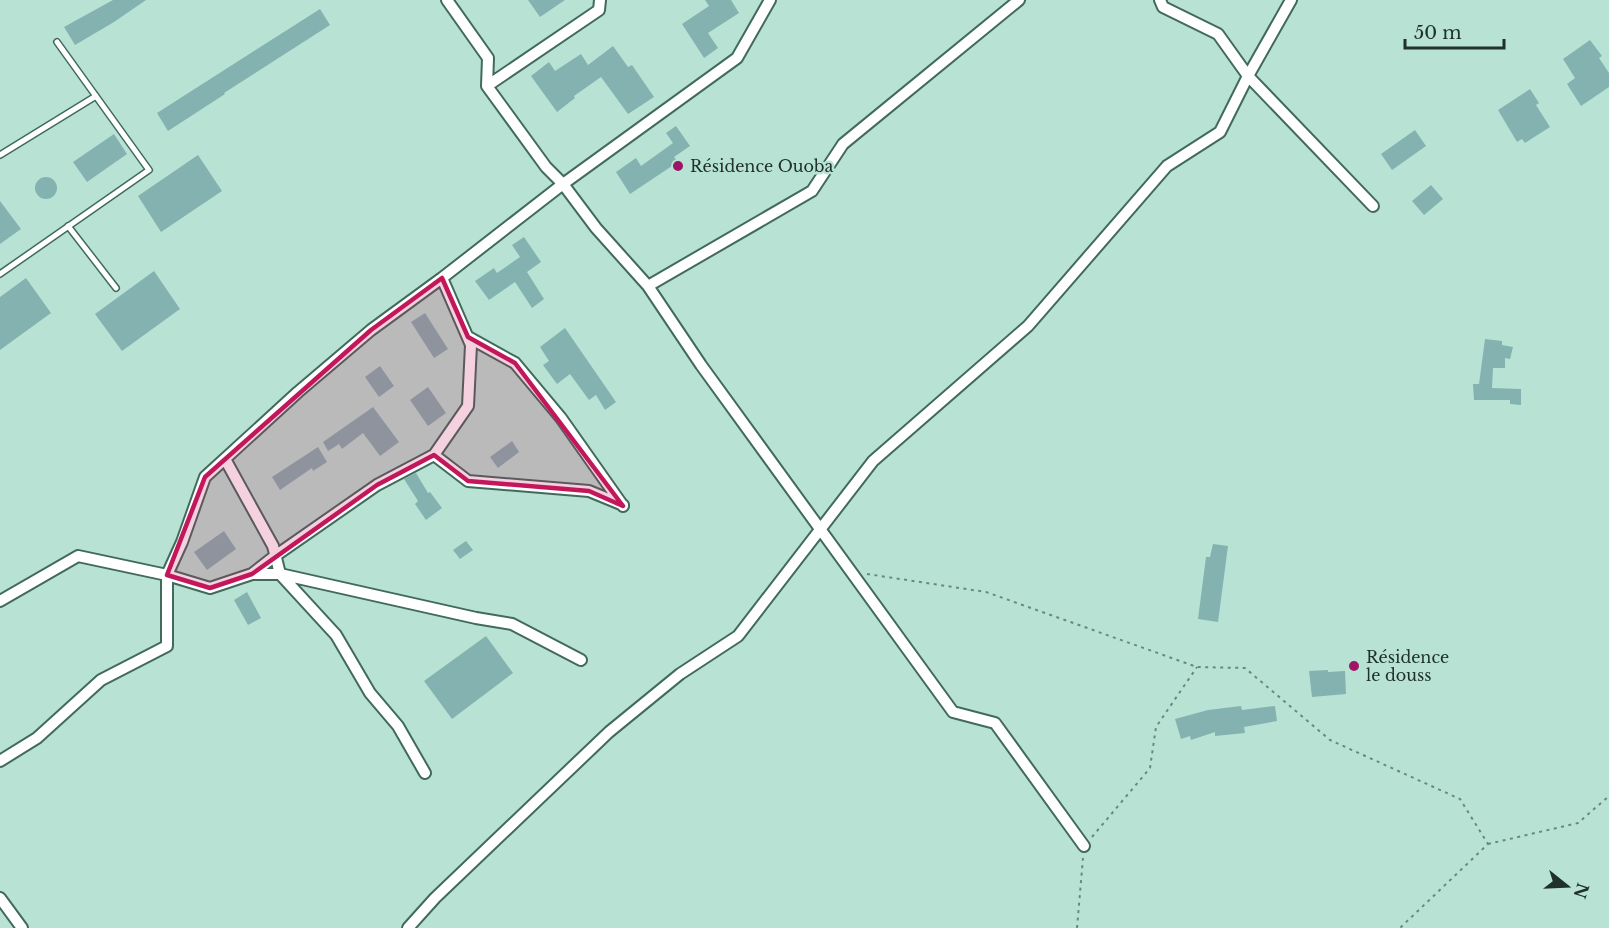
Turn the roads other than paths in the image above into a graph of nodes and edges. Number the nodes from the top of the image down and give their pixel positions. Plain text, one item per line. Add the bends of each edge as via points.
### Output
1 (447, 0) edge
2 (600, 0) edge
3 (770, 0) edge
4 (1019, 0) edge
5 (1160, 0) edge
6 (1291, 0) edge
7 (57, 42) dead end
8 (1248, 75) junction
9 (487, 86) junction
10 (96, 96) junction
11 (0, 155) edge
12 (563, 184) junction
13 (1373, 206) dead end
14 (68, 226) junction
15 (0, 273) edge
16 (442, 278) junction
17 (648, 286) junction
18 (116, 288) dead end
19 (468, 337) junction
20 (434, 455) junction
21 (225, 459) junction
22 (821, 528) junction
23 (275, 556) junction
24 (252, 574) junction
25 (280, 574) junction
26 (168, 575) junction
27 (0, 601) edge
28 (581, 660) dead end
29 (0, 761) edge
30 (425, 773) dead end
31 (1084, 846) road end
32 (0, 897) edge
33 (22, 928) edge
34 (408, 928) edge

1 - 9 street via 488,58
2 - 9 street via 599,10
3 - 12 street via 737,58
4 - 17 street via 843,144 812,191
5 - 8 street via 1163,7 1218,34
6 - 8 street
7 - 10 lane
8 - 13 street
8 - 22 street via 1220,132 1167,166 1028,326 873,461
9 - 12 street via 546,167
10 - 11 lane
10 - 14 lane via 149,170
12 - 16 street
12 - 17 street
14 - 15 lane
14 - 18 lane
16 - 19 street
16 - 21 street via 371,330
17 - 22 street
19 - 20 street via 468,406
19 - 20 street via 515,363 561,418 623,506 589,491 468,481
20 - 23 street via 376,485
21 - 23 street
21 - 26 street via 205,477
22 - 31 street via 953,712 995,723
22 - 34 street via 738,636 680,674 609,732
23 - 24 street
23 - 25 street
24 - 25 street
24 - 26 street via 210,588
25 - 28 street via 512,624
25 - 30 street via 336,635
26 - 27 street via 78,556
26 - 29 street via 167,646 101,680 37,738
32 - 33 street

